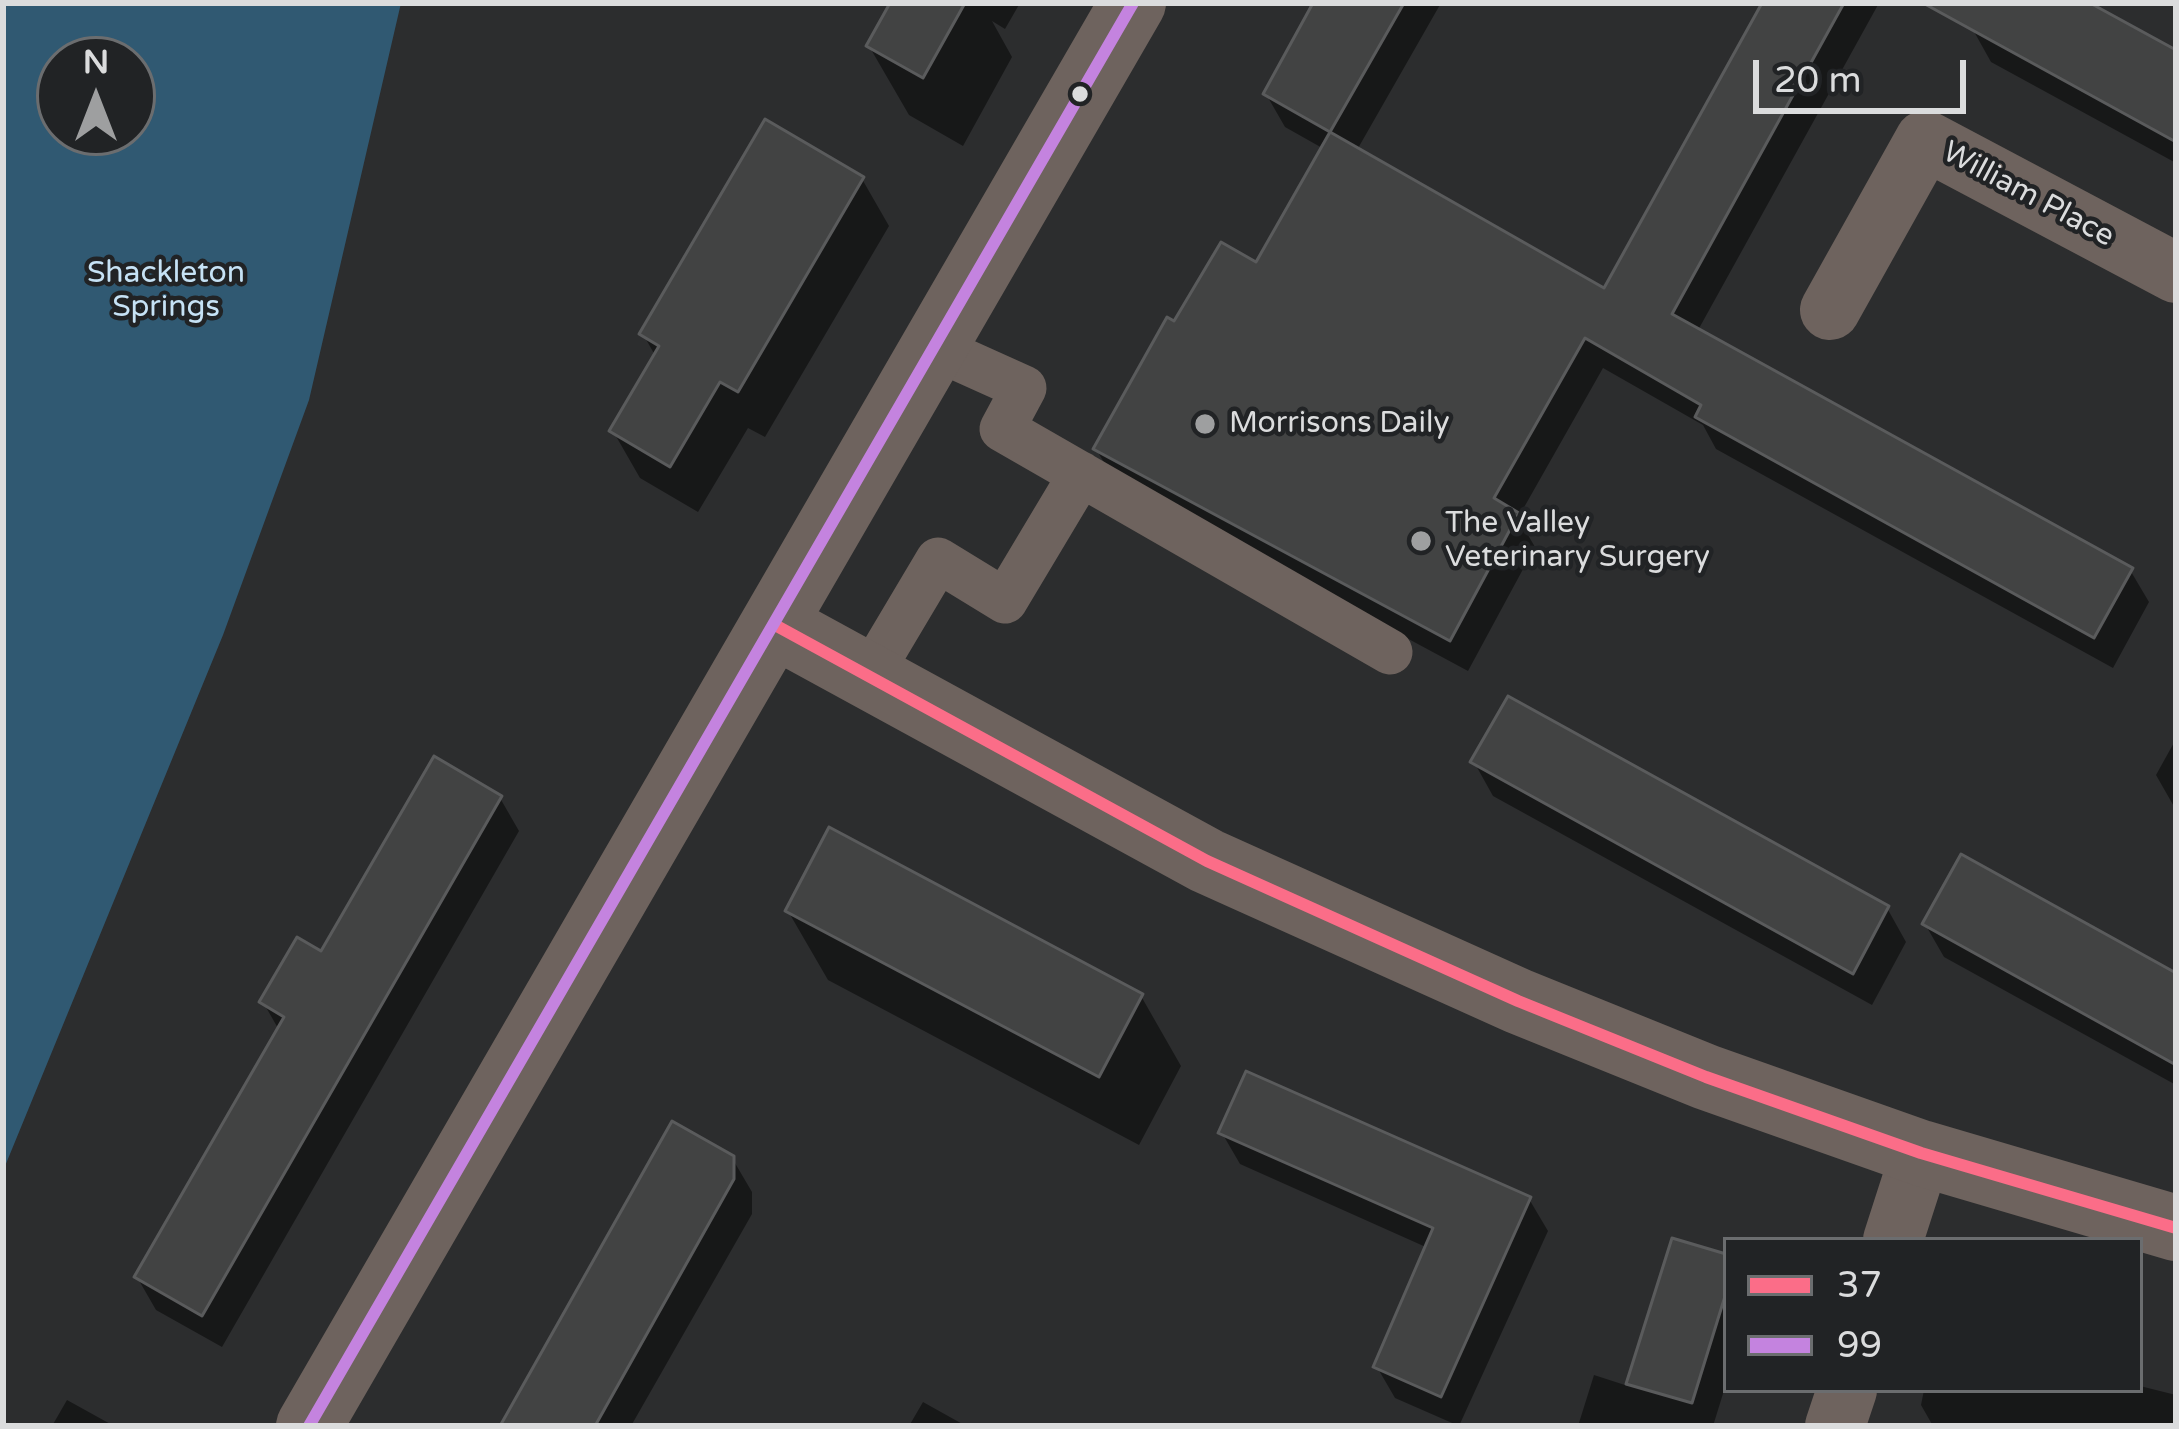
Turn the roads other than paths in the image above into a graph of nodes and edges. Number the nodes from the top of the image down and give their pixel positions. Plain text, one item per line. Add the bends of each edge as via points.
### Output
1 (1132, 3) edge
2 (2176, 273) edge
3 (1830, 310) dead end
4 (933, 347) junction
5 (1081, 474) junction
6 (775, 625) junction
7 (1390, 652) dead end
8 (868, 676) junction
9 (1921, 1153) junction
10 (2176, 1228) edge
11 (1894, 1237) edge
12 (1845, 1393) edge
13 (309, 1426) edge
14 (1835, 1426) edge

1 - 4 street
2 - 3 street, William Place via 1925,140
4 - 5 street via 1024,388 1002,429
4 - 6 street
5 - 7 street
5 - 8 street via 1005,601 938,560
6 - 8 street
6 - 13 street
8 - 9 street via 1207,861 1518,1001
9 - 10 street
9 - 11 street
12 - 14 street

